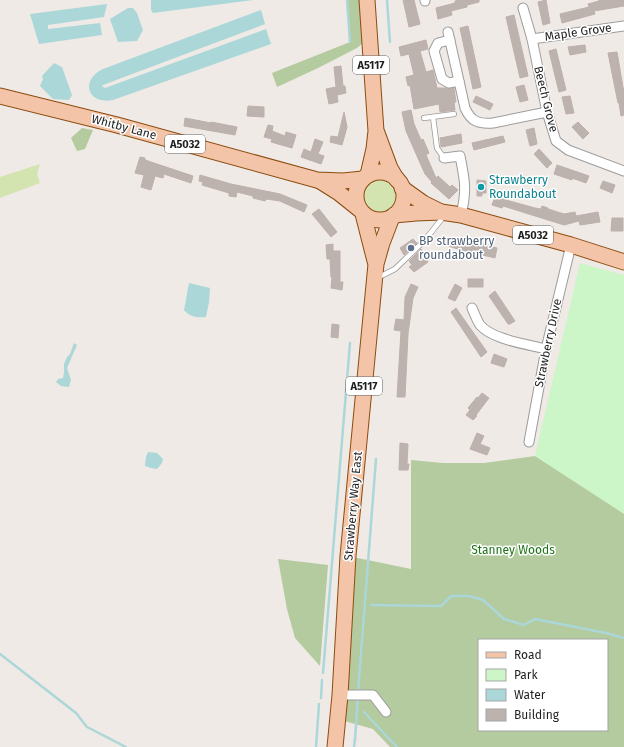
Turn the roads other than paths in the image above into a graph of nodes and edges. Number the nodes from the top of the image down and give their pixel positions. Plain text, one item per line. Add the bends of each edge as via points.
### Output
1 (367, 0) edge
2 (523, 8) dead end
3 (624, 26) edge
4 (532, 39) junction
5 (459, 81) junction
6 (0, 96) edge
7 (547, 112) junction
8 (454, 114) dead end
9 (433, 117) junction
10 (424, 118) dead end
11 (376, 131) junction
12 (444, 158) joint
13 (624, 171) edge
14 (365, 177) junction
15 (317, 180) junction
16 (400, 184) junction
17 (361, 211) junction
18 (444, 212) junction
19 (461, 215) junction
20 (393, 216) junction
21 (571, 245) junction
22 (624, 262) edge
23 (376, 264) junction
24 (374, 280) junction
25 (472, 308) dead end
26 (546, 349) junction
27 (529, 442) dead end
28 (340, 695) junction
29 (386, 712) dead end
30 (335, 747) edge

1 - 11 main road, A5117
2 - 4 street, Beech Grove
3 - 4 street, Maple Grove
4 - 7 street, Beech Grove
5 - 5 street via 449,36 438,43 434,51 442,79 449,83
5 - 7 street via 468,115 478,122 493,123
6 - 15 main road, Whitby Lane / A5032
7 - 13 street, Beech Grove via 556,141 562,146
8 - 9 lane
9 - 10 lane
9 - 12 lane via 437,148
11 - 14 main road, A5117 via 374,149
11 - 16 main road, A5117 via 390,168
12 - 19 street via 460,156 466,182
14 - 15 main road, Whitby Lane / A5032 via 343,181
14 - 16 main road via 376,172 384,172
14 - 17 main road, A5117 via 358,185 356,193 356,201
15 - 17 main road, Whitby Lane / A5032 via 339,193
16 - 18 main road, A5032 via 423,203
16 - 20 main road, A5117 via 404,196 403,203
17 - 20 main road via 377,220
17 - 23 main road, Strawberry Way East / A5117
18 - 19 main road, A5032
18 - 20 main road, A5032 via 416,212
18 - 24 lane via 425,240 395,269
19 - 21 main road, A5032
20 - 23 main road, Strawberry Way East / A5117
21 - 22 main road, A5032
21 - 26 street, Strawberry Drive
23 - 24 main road, Strawberry Way East / A5117
24 - 28 main road, Strawberry Way East / A5117 via 348,556
25 - 26 street via 480,324 487,330 509,340
26 - 27 street, Strawberry Drive
28 - 29 street via 373,695
28 - 30 main road, Strawberry Way East / A5117

